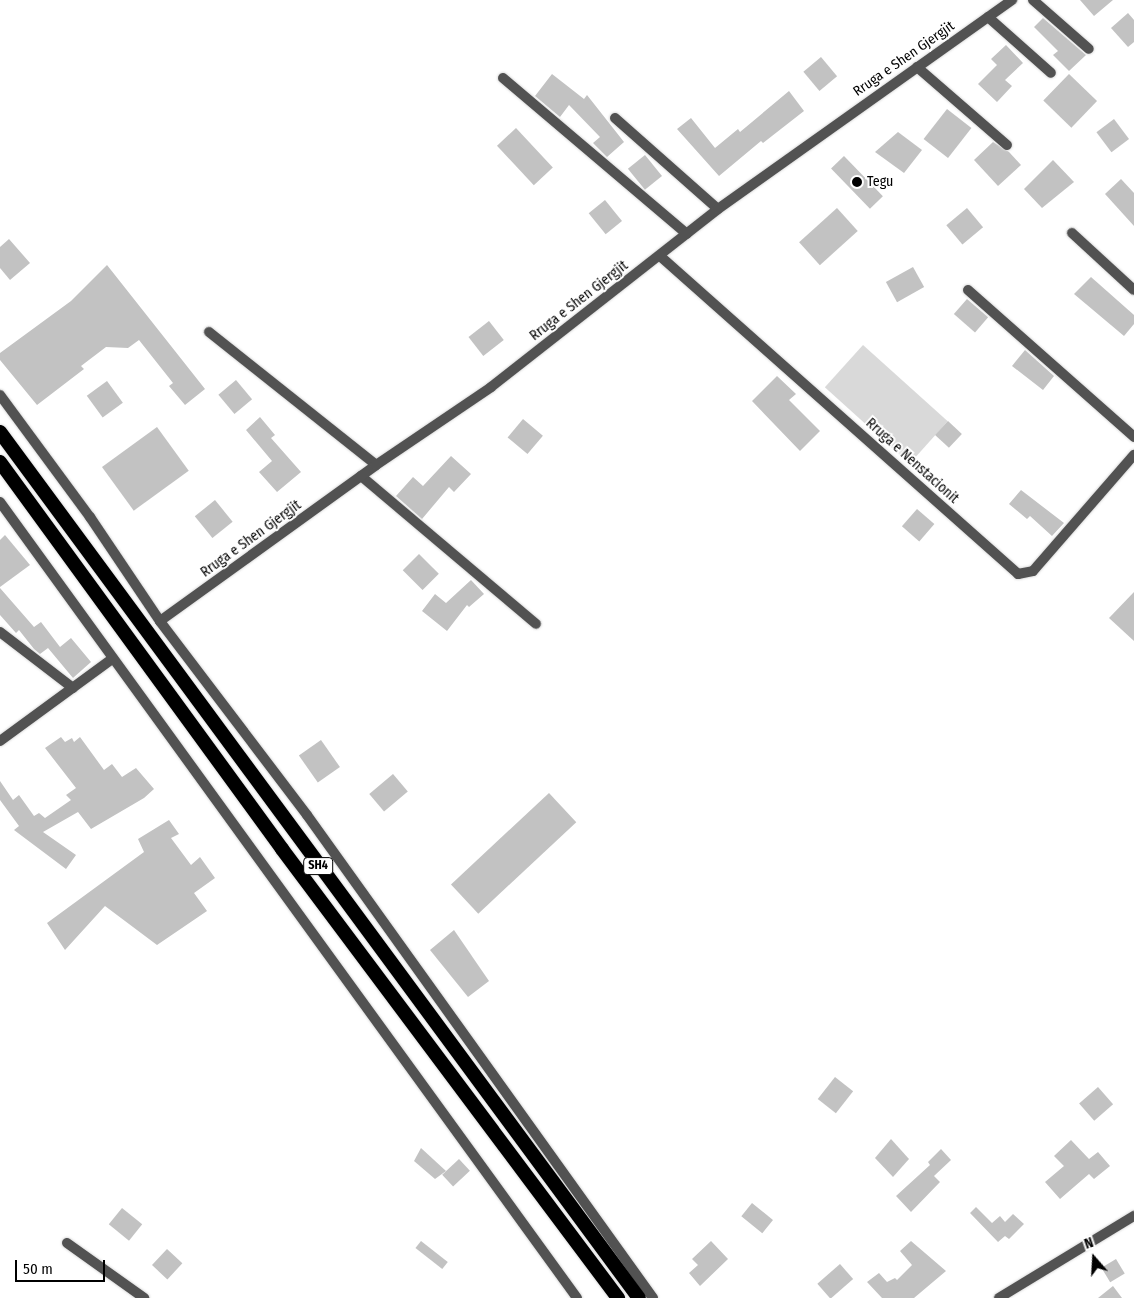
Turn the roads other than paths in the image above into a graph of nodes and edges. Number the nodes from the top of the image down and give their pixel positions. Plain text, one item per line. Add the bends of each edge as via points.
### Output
1 (1012, 0) edge
2 (1033, 0) edge
3 (988, 18) junction
4 (1089, 49) dead end
5 (918, 68) junction
6 (1051, 73) dead end
7 (503, 78) dead end
8 (615, 118) dead end
9 (1007, 145) dead end
10 (718, 210) junction
11 (1072, 233) dead end
12 (687, 234) junction
13 (660, 256) junction
14 (968, 290) dead end
15 (1134, 290) edge
16 (209, 332) dead end
17 (0, 395) edge
18 (0, 432) edge
19 (1134, 437) edge
20 (1134, 455) edge
21 (0, 462) edge
22 (376, 465) junction
23 (361, 476) junction
24 (0, 502) edge
25 (160, 622) junction
26 (536, 624) dead end
27 (0, 632) edge
28 (112, 660) junction
29 (73, 688) junction
30 (0, 742) edge
31 (1134, 1216) edge
32 (67, 1243) dead end
33 (637, 1276) junction
34 (144, 1298) edge
35 (577, 1298) edge
36 (618, 1298) edge
37 (640, 1298) edge
38 (647, 1298) edge
39 (653, 1298) edge
40 (999, 1298) edge

1 - 3 street, Rruga e Shen Gjergjit
2 - 4 street
3 - 5 street, Rruga e Shen Gjergjit
3 - 6 street
5 - 9 street
5 - 10 street, Rruga e Shen Gjergjit
7 - 12 street
8 - 10 street
10 - 12 street, Rruga e Shen Gjergjit
11 - 15 street
12 - 13 street, Rruga e Shen Gjergjit
13 - 20 street, Rruga e Nenstacionit via 1018,574 1033,571
13 - 22 street, Rruga e Shen Gjergjit via 491,387
14 - 19 street
16 - 22 street
17 - 25 street
18 - 37 highway, SH4
21 - 36 highway, SH4 via 282,850
22 - 23 street, Rruga e Shen Gjergjit
23 - 25 street, Rruga e Shen Gjergjit
23 - 26 street
24 - 28 street
25 - 33 street via 307,816
27 - 29 street
28 - 29 street
28 - 35 street via 240,830
29 - 30 street
31 - 40 street
32 - 34 street
33 - 38 highway via 637,1285
33 - 39 street

